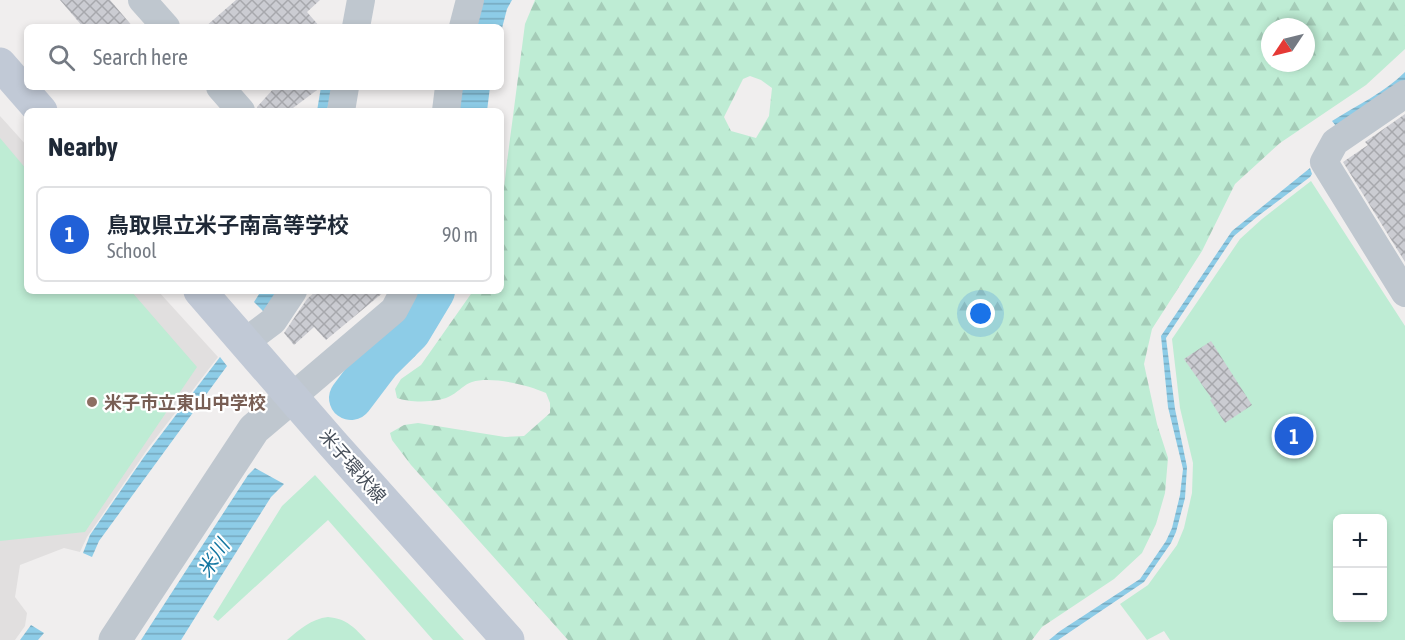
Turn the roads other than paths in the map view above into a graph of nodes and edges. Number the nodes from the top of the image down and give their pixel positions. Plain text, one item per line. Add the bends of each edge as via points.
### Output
1 (142, 0) edge
2 (470, 0) edge
3 (163, 24) edge
4 (464, 24) edge
5 (0, 64) edge
6 (223, 90) edge
7 (344, 90) edge
8 (449, 90) edge
9 (1405, 94) edge
10 (38, 108) edge
11 (238, 108) edge
12 (342, 108) edge
13 (446, 108) edge
14 (1405, 293) edge
15 (203, 294) edge
16 (291, 294) edge
17 (402, 294) edge
18 (245, 342) junction
19 (293, 396) junction
20 (115, 640) edge
21 (508, 640) edge

1 - 3 street
2 - 4 street
5 - 10 main road
6 - 11 street
7 - 12 street
8 - 13 street
9 - 14 street via 1335,142 1324,162
15 - 18 main road, 米子環状線
16 - 18 street via 273,321
17 - 19 street via 394,310
18 - 19 main road, 米子環状線
19 - 20 street via 254,429
19 - 21 main road, 米子環状線

